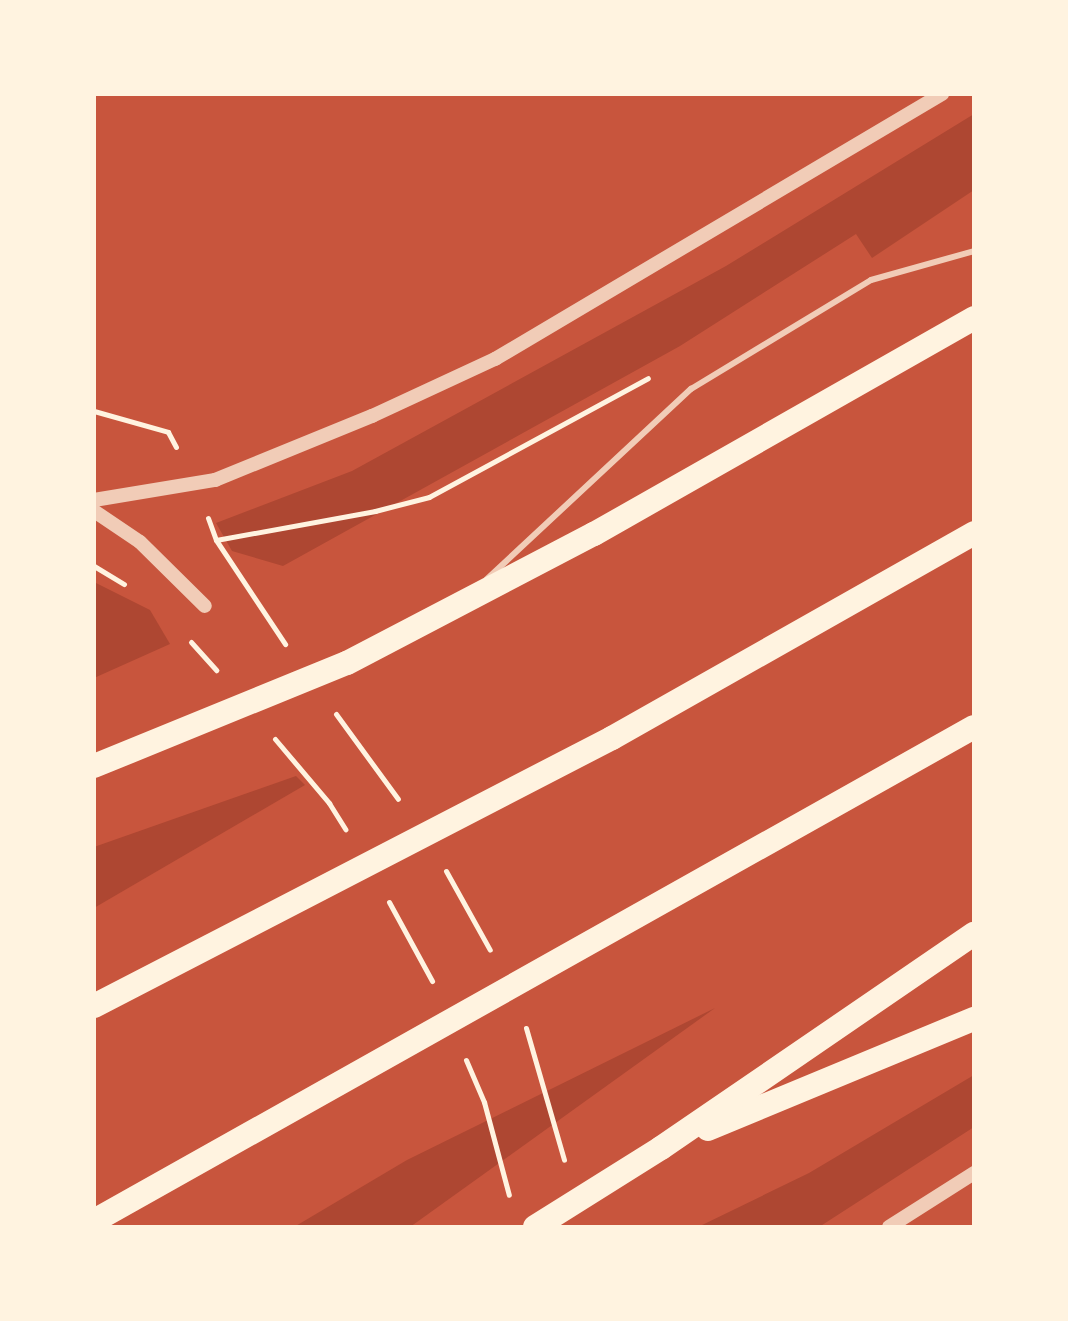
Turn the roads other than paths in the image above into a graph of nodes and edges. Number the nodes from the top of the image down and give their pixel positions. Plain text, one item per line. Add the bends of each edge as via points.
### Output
1 (942, 94) edge
2 (974, 251) edge
3 (974, 318) edge
4 (94, 500) edge
5 (94, 511) edge
6 (974, 533) edge
7 (462, 602) junction
8 (205, 606) dead end
9 (974, 727) edge
10 (94, 766) edge
11 (974, 934) edge
12 (94, 1006) edge
13 (974, 1019) edge
14 (661, 1148) junction
15 (974, 1173) edge
16 (94, 1221) edge
17 (535, 1227) edge
18 (889, 1227) edge

1 - 4 street via 495,359 372,416 196,485
2 - 7 lane via 871,280 691,389
3 - 7 highway via 633,512
5 - 8 street via 140,542
6 - 12 highway via 612,738
7 - 10 highway via 347,663
9 - 16 highway
11 - 14 highway
13 - 14 highway
14 - 17 highway
15 - 18 street

